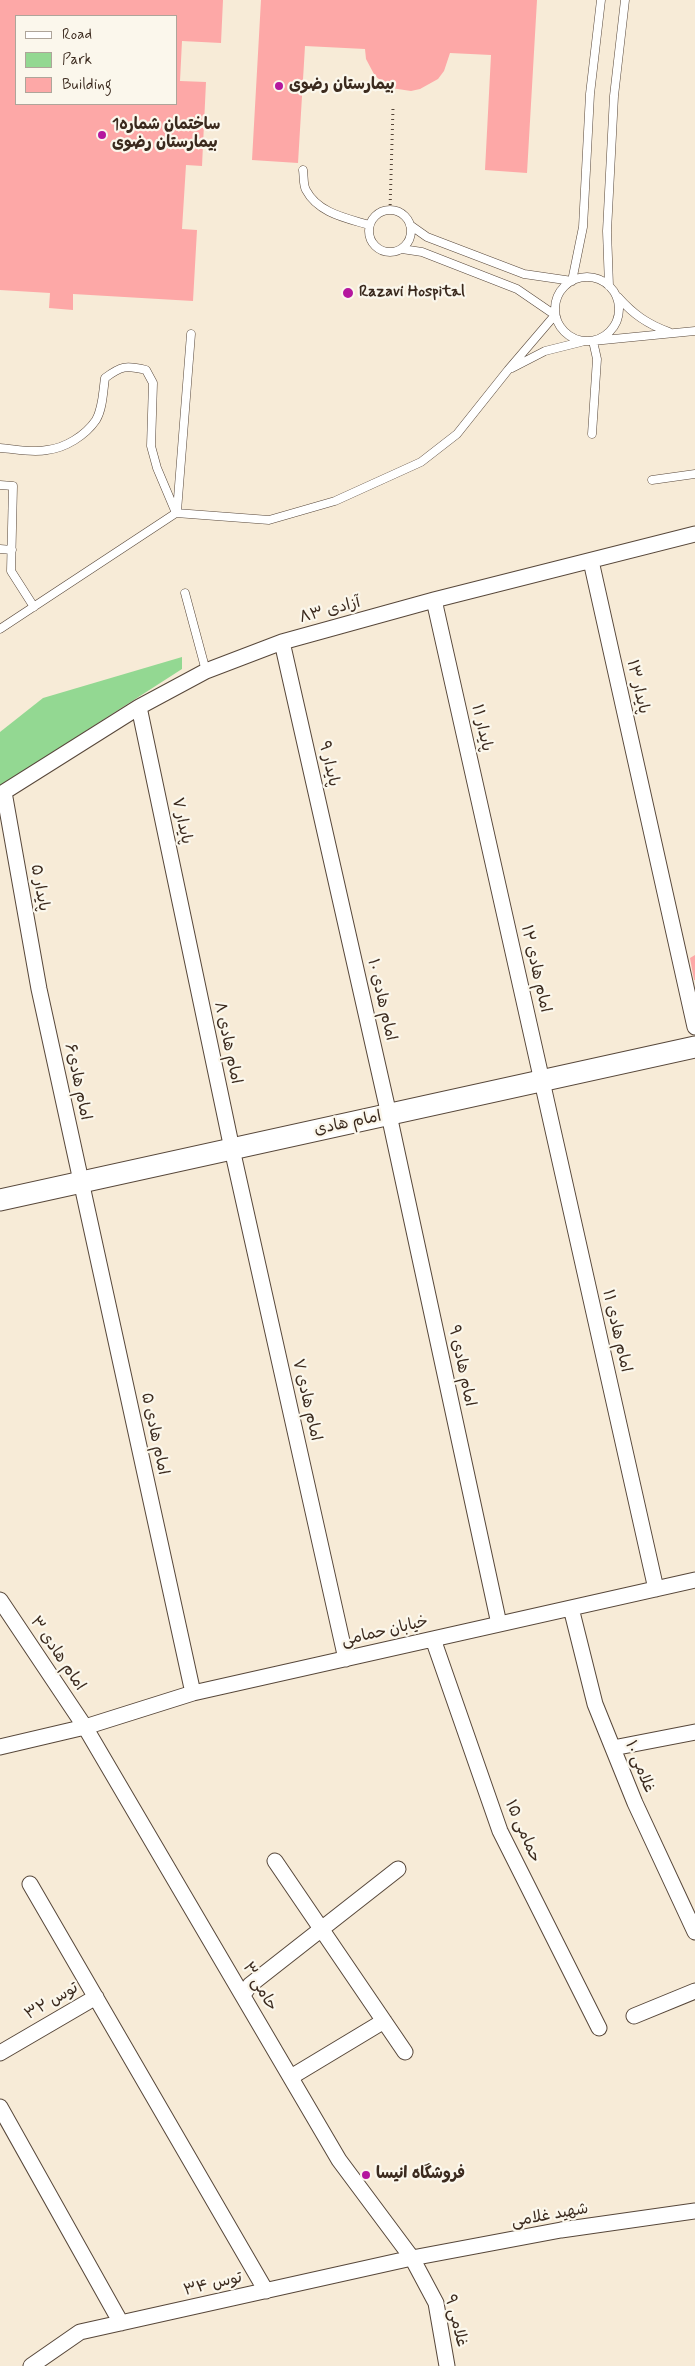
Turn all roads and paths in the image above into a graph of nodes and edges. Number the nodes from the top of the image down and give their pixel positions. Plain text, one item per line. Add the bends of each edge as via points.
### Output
1 (601, 0) edge
2 (625, 0) edge
3 (393, 108) dead end
4 (303, 170) dead end
5 (390, 210) junction
6 (370, 225) junction
7 (410, 225) junction
8 (402, 249) junction
9 (572, 281) junction
10 (609, 286) junction
11 (616, 294) junction
12 (555, 315) junction
13 (695, 331) edge
14 (673, 333) junction
15 (190, 334) dead end
16 (583, 341) junction
17 (593, 341) junction
18 (508, 370) junction
19 (592, 434) dead end
20 (0, 448) edge
21 (695, 474) edge
22 (652, 480) dead end
23 (0, 485) edge
24 (176, 513) junction
25 (695, 534) edge
26 (0, 549) edge
27 (12, 550) junction
28 (590, 561) junction
29 (185, 593) dead end
30 (434, 600) junction
31 (34, 607) junction
32 (0, 629) edge
33 (282, 642) junction
34 (206, 671) junction
35 (139, 707) junction
36 (4, 792) joint
37 (494, 864) joint
38 (339, 894) joint
39 (189, 944) joint
40 (39, 989) joint
41 (695, 1028) edge
42 (695, 1047) edge
43 (542, 1081) junction
44 (390, 1115) junction
45 (232, 1149) junction
46 (80, 1183) junction
47 (0, 1200) edge
48 (695, 1580) edge
49 (656, 1589) junction
50 (0, 1600) edge
51 (571, 1608) junction
52 (499, 1624) junction
53 (433, 1639) junction
54 (346, 1659) junction
55 (193, 1693) junction
56 (85, 1727) junction
57 (695, 1732) edge
58 (0, 1747) edge
59 (613, 1748) junction
60 (276, 1861) dead end
61 (398, 1869) dead end
62 (30, 1884) dead end
63 (321, 1928) junction
64 (695, 1932) edge
65 (695, 1991) edge
66 (243, 1994) junction
67 (96, 1997) junction
68 (634, 2016) dead end
69 (384, 2021) junction
70 (599, 2028) dead end
71 (405, 2052) dead end
72 (0, 2053) edge
73 (291, 2077) junction
74 (0, 2108) edge
75 (695, 2211) edge
76 (412, 2258) junction
77 (266, 2291) junction
78 (121, 2323) junction
79 (31, 2366) edge
80 (447, 2366) edge

1 - 9 lane via 590,94 583,227
2 - 10 lane via 614,96 607,231
3 - 5 path
4 - 6 lane via 305,189 317,204 337,216
5 - 6 lane via 377,214
5 - 7 lane via 402,214
6 - 8 lane via 369,238 377,249 390,253
7 - 8 lane via 410,238
7 - 9 lane via 427,236 524,274
8 - 12 lane via 422,252 517,289
9 - 10 lane via 591,277
9 - 12 lane via 558,295
10 - 11 lane
11 - 14 lane via 651,326
11 - 17 lane via 619,313 616,323 611,331
12 - 16 lane via 565,332
12 - 18 lane
13 - 14 lane
14 - 17 lane
15 - 24 lane
16 - 17 lane
16 - 18 lane via 545,351
17 - 19 lane via 597,359
18 - 24 lane via 457,434 421,462 358,492 269,520
20 - 24 lane via 45,451 65,446 96,419 105,378 118,368 132,366 146,370 153,383 150,446
21 - 22 lane
23 - 27 lane via 13,486
24 - 31 lane
25 - 28 street, آزادی ۸۳
26 - 27 lane
27 - 31 lane via 11,571
28 - 30 street, آزادی ۸۳
28 - 41 street, پایدار ۱۳
29 - 34 lane
30 - 33 street, آزادی ۸۳
30 - 37 street, پایدار ۱۱
31 - 32 lane
33 - 34 street, آزادی ۸۳
33 - 38 street, پایدار ۹
34 - 35 street, آزادی ۸۳
35 - 36 street, آزادی ۸۳
35 - 39 street, پایدار ۷
36 - 40 street, پایدار ۵
37 - 43 street, امام هادی ۱۲
38 - 44 street, امام هادی ۱۰
39 - 45 street, امام هادی ۸
40 - 46 street, امام هادی۶
42 - 43 main road, امام هادی
43 - 44 main road, امام هادی
43 - 49 street, امام هادی ۱۱
44 - 45 main road, امام هادی
44 - 52 street, امام هادی ۹
45 - 46 main road, امام هادی
45 - 54 street, امام هادی ۷
46 - 47 main road, امام هادی
46 - 55 street, امام هادی ۵
48 - 49 street, خیابان حمامی
49 - 51 street, خیابان حمامی
50 - 56 street, امام هادی ۳
51 - 52 street, خیابان حمامی
51 - 59 street, غلامی ۱۰ via 596,1704
52 - 53 street, خیابان حمامی
53 - 54 street, خیابان حمامی
53 - 70 street, حمامی ۱۵ via 500,1831
54 - 55 street, خیابان حمامی
55 - 56 street, خیابان حمامی
56 - 58 street, خیابان حمامی
56 - 66 street, حامی ۳
57 - 59 street
59 - 64 street, غلامی ۱۰
60 - 63 street
61 - 63 street
62 - 67 street
63 - 66 street
63 - 69 street
65 - 68 street
66 - 73 street, حامی ۳
67 - 72 street, توس ۳۲
67 - 77 street
69 - 71 street
69 - 73 street
73 - 76 street, حامی ۳ via 339,2160
74 - 78 street
75 - 76 street, شهید غلامی via 561,2230
76 - 77 street, توس ۳۴
76 - 80 street, غلامی ۹ via 436,2304
77 - 78 street, توس ۳۴
78 - 79 street, توس ۳۴ via 80,2332

